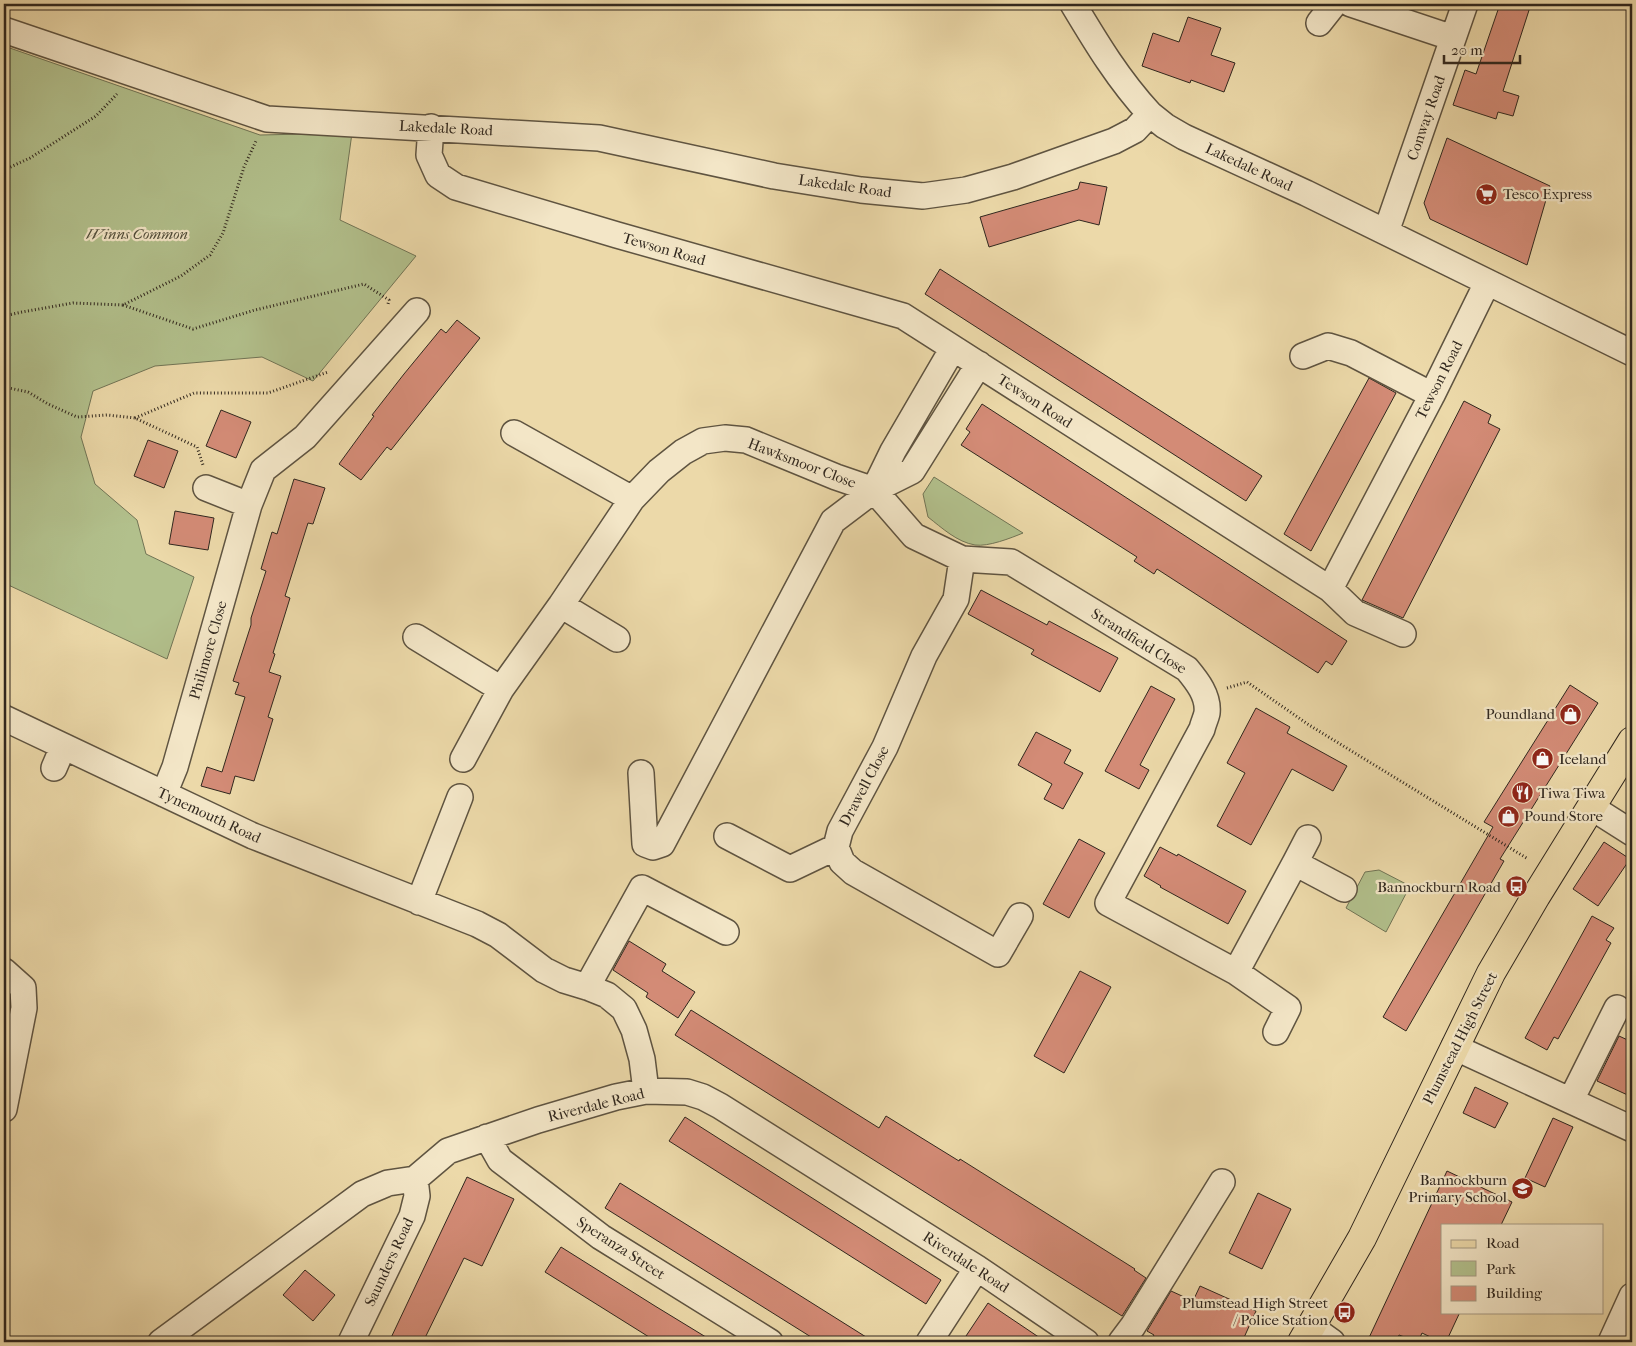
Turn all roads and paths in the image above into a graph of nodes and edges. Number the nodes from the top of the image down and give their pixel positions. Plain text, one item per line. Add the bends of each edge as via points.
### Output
1 (1073, 4) edge
2 (1351, 4) edge
3 (1465, 4) edge
4 (4, 30) edge
5 (1454, 38) junction
6 (134, 76) junction
7 (1150, 114) junction
8 (267, 119) junction
9 (431, 127) junction
10 (4, 170) edge
11 (1386, 232) junction
12 (1487, 282) junction
13 (123, 305) junction
14 (386, 309) dead end
15 (417, 311) dead end
16 (4, 316) edge
17 (953, 348) junction
18 (1632, 353) edge
19 (1303, 356) dead end
20 (979, 364) junction
21 (334, 370) dead end
22 (4, 387) edge
23 (1432, 395) junction
24 (135, 418) junction
25 (514, 433) dead end
26 (206, 488) joint
27 (874, 490) junction
28 (632, 499) junction
29 (249, 505) junction
30 (962, 560) junction
31 (1330, 589) junction
32 (561, 604) junction
33 (1403, 634) dead end
34 (416, 637) dead end
35 (617, 639) dead end
36 (501, 689) junction
37 (1204, 694) junction
38 (4, 718) edge
39 (1632, 741) edge
40 (463, 759) dead end
41 (641, 773) dead end
42 (164, 794) junction
43 (460, 798) dead end
44 (1591, 807) junction
45 (1632, 833) edge
46 (727, 836) dead end
47 (1308, 838) dead end
48 (836, 847) junction
49 (1295, 863) junction
50 (1550, 872) junction
51 (1344, 889) dead end
52 (419, 902) junction
53 (1020, 916) dead end
54 (726, 932) dead end
55 (4, 971) edge
56 (1236, 972) junction
57 (587, 986) junction
58 (1616, 1008) dead end
59 (1276, 1032) dead end
60 (1454, 1046) junction
61 (646, 1092) junction
62 (1571, 1100) junction
63 (4, 1109) edge
64 (1632, 1129) edge
65 (487, 1137) junction
66 (415, 1180) junction
67 (1222, 1182) dead end
68 (977, 1268) junction
69 (1632, 1296) edge
70 (1315, 1337) edge
71 (161, 1342) edge
72 (351, 1342) edge
73 (770, 1342) edge
74 (929, 1342) edge
75 (1086, 1342) edge
76 (1121, 1342) edge
77 (1611, 1342) edge

1 - 7 street via 1109,64
2 - 5 street
3 - 5 street, Conway Road
4 - 6 street, Lakedale Road
5 - 11 street, Conway Road
6 - 8 street, Lakedale Road
6 - 10 path via 96,116 30,158
7 - 9 street, Lakedale Road via 1134,130 1114,141 1013,177 966,190 923,196 774,176 599,138
7 - 11 street, Lakedale Road via 1184,137
8 - 9 street, Lakedale Road
8 - 13 path via 244,166 223,233 210,255 181,276
9 - 17 street, Tewson Road via 429,155 438,174 456,187 903,316
11 - 12 street, Lakedale Road
12 - 18 street, Lakedale Road
12 - 23 street, Tewson Road
13 - 14 path via 194,330 255,310 364,284 389,300
13 - 16 path via 73,303
15 - 29 street, Philimore Close via 305,437 264,470
17 - 20 street, Tewson Road
17 - 27 street
19 - 23 street via 1328,346 1351,353
20 - 27 street via 912,471
20 - 31 street, Tewson Road
21 - 24 path via 268,393 194,393
22 - 24 path via 28,392 77,417
23 - 31 street, Tewson Road
24 - 26 path via 196,447 207,474
25 - 28 street
26 - 29 street
27 - 28 street, Hawksmoor Close via 746,440 725,438 703,442 683,452
27 - 30 street, Strandfield Close via 914,536
27 - 41 street via 833,521 662,844 654,847 645,844
28 - 32 street, Hawksmoor Close
29 - 42 street, Philimore Close via 175,767
30 - 37 street, Strandfield Close via 1011,562 1187,670
30 - 48 street, Drawell Close via 956,599 924,656 885,747 840,831
31 - 33 street via 1355,613
32 - 35 street
32 - 36 street, Hawksmoor Close
34 - 36 street
36 - 40 street, Hawksmoor Close
37 - 50 path via 1248,682 1309,725
37 - 56 street via 1207,712 1202,729 1108,903
38 - 42 street, Tynemouth Road via 59,758
39 - 44 main road, Plumstead High Street
42 - 52 street, Tynemouth Road via 253,836
43 - 52 street
44 - 45 street
44 - 50 main road, Plumstead High Street
46 - 48 street via 790,869
47 - 49 street
48 - 53 street, Drawell Close via 842,862 852,872 998,954
49 - 51 street
49 - 56 street
50 - 60 main road, Plumstead High Street via 1491,973
52 - 57 street, Tynemouth Road via 477,924 498,935 544,970
54 - 57 street via 642,888
55 - 63 street via 23,988 24,1008
56 - 59 street via 1288,1008
57 - 61 street, Tynemouth Road via 607,995 624,1010 642,1059
58 - 62 street
60 - 62 street
60 - 70 main road, Plumstead High Street
61 - 65 street, Riverdale Road via 616,1097
61 - 68 street, Riverdale Road via 687,1092 703,1097
62 - 64 street
65 - 66 street, Riverdale Road via 448,1151
65 - 73 street, Speranza Street via 500,1160 601,1236
66 - 71 street via 388,1183 362,1194
66 - 72 street, Saunders Road via 417,1196 412,1216
67 - 76 street
68 - 74 street
68 - 75 street, Riverdale Road
69 - 77 street

